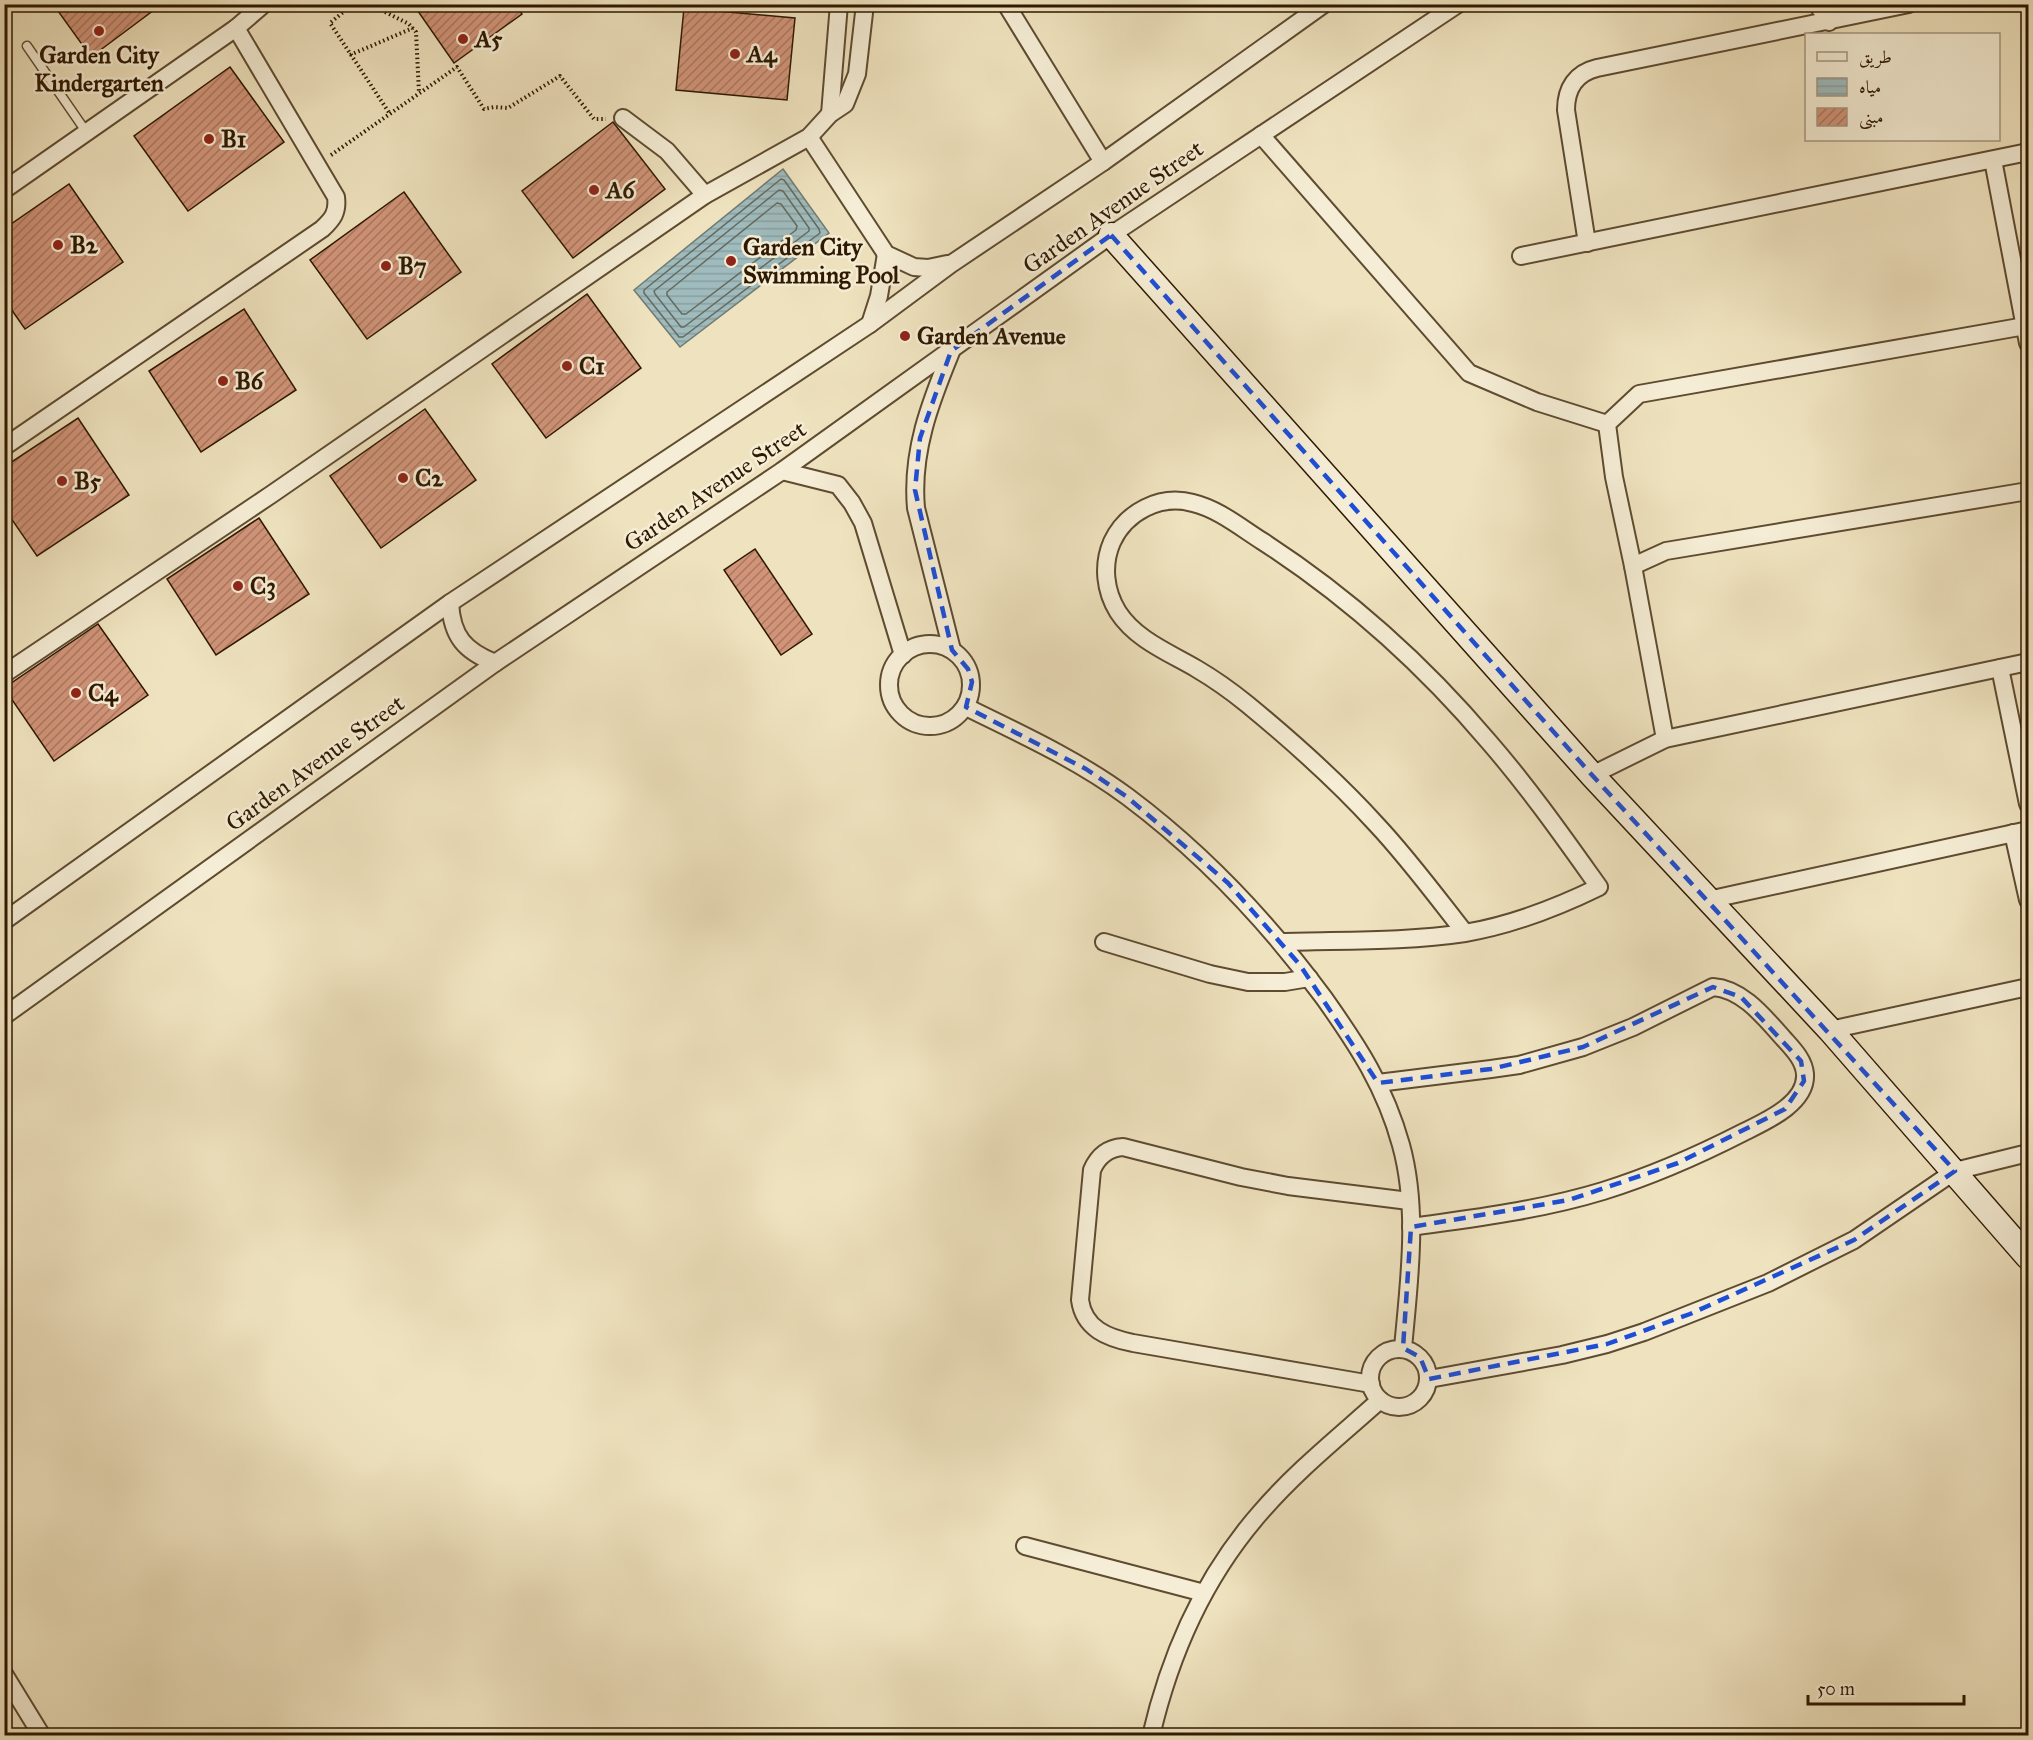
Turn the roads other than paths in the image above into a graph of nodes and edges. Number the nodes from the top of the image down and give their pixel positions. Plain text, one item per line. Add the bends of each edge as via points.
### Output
1 (264, 4) edge
2 (839, 4) edge
3 (865, 4) edge
4 (1006, 4) edge
5 (1324, 4) edge
6 (1458, 4) edge
7 (1817, 4) edge
8 (1909, 4) edge
9 (1829, 22) junction
10 (236, 28) junction
11 (27, 46) dead end
12 (830, 114) junction
13 (623, 118) road end
14 (87, 133) junction
15 (1261, 135) junction
16 (809, 136) junction
17 (2028, 152) edge
18 (1993, 160) junction
19 (1103, 162) junction
20 (4, 190) edge
21 (705, 195) junction
22 (1111, 235) junction
23 (1587, 243) junction
24 (886, 254) junction
25 (1521, 256) dead end
26 (951, 264) junction
27 (870, 324) junction
28 (2027, 335) edge
29 (951, 351) junction
30 (1607, 424) junction
31 (4, 447) edge
32 (782, 471) junction
33 (2028, 490) edge
34 (1633, 566) junction
35 (450, 603) junction
36 (952, 650) junction
37 (903, 655) junction
38 (2028, 662) edge
39 (495, 663) junction
40 (2000, 668) junction
41 (4, 674) edge
42 (966, 707) junction
43 (1665, 739) junction
44 (1592, 775) junction
45 (2028, 804) edge
46 (2021, 832) edge
47 (1708, 900) junction
48 (2028, 900) edge
49 (4, 921) edge
50 (1465, 933) junction
51 (1104, 942) dead end
52 (1281, 942) junction
53 (1309, 978) junction
54 (2028, 987) edge
55 (4, 1016) edge
56 (1830, 1030) junction
57 (1378, 1083) junction
58 (2028, 1153) edge
59 (1955, 1171) junction
60 (1409, 1201) junction
61 (1411, 1227) junction
62 (2028, 1257) edge
63 (1403, 1348) junction
64 (1428, 1379) junction
65 (1371, 1384) junction
66 (1380, 1400) junction
67 (1025, 1546) dead end
68 (1204, 1593) junction
69 (4, 1674) edge
70 (42, 1736) edge
71 (1151, 1736) edge

1 - 10 street
2 - 12 street
3 - 12 street via 857,74 845,104
4 - 19 street
5 - 19 street, Garden Avenue Street
6 - 15 street, Garden Avenue Street
7 - 9 street
8 - 9 street
9 - 23 street via 1598,68 1580,76 1568,91 1566,110
10 - 14 street
10 - 31 street via 336,197 338,208 333,219
11 - 14 lane
12 - 16 street
13 - 21 street via 667,151
14 - 20 street
15 - 22 street, Garden Avenue Street
15 - 30 street via 1469,372 1537,402
16 - 21 street
16 - 24 street
17 - 18 street
18 - 23 street
18 - 28 street
19 - 26 street, Garden Avenue Street
21 - 41 street
22 - 29 street, Garden Avenue Street
22 - 44 street
23 - 25 street
24 - 26 street via 914,267
24 - 27 street
26 - 27 street, Garden Avenue Street
27 - 35 street, Garden Avenue Street
28 - 30 street via 1640,394
29 - 32 street, Garden Avenue Street
29 - 36 street via 920,438 915,490 916,508
30 - 34 street
32 - 37 street via 838,485 852,503 863,523
32 - 39 street, Garden Avenue Street
33 - 34 street via 1666,551
34 - 43 street
35 - 39 street via 460,638 476,656
35 - 49 street, Garden Avenue Street
36 - 37 street via 927,644
36 - 42 street via 965,664 972,682
37 - 42 street via 889,679 890,694 904,718 931,727 945,724
38 - 40 street
39 - 55 street, Garden Avenue Street
40 - 43 street
40 - 45 street
42 - 52 street via 1086,769 1127,797 1228,883
43 - 44 street
44 - 47 street
46 - 47 street
46 - 48 street
47 - 56 street
50 - 50 street via 1377,825 1316,765 1244,702 1149,642 1126,622 1112,598 1106,569 1113,540 1131,517 1167,501 1194,503 1213,510 1365,616 1413,660 1489,742 1599,888 1546,912
50 - 52 street
51 - 53 street via 1248,982
52 - 53 street
53 - 57 street via 1343,1024
54 - 56 street
56 - 59 street
57 - 60 street via 1402,1146
57 - 61 street via 1500,1068 1583,1047 1713,987 1733,992 1754,1007 1796,1052 1805,1073 1802,1090 1771,1119 1644,1177 1522,1210
58 - 59 street
59 - 62 street
59 - 64 street via 1854,1240 1768,1283 1690,1314 1607,1344
60 - 61 street
60 - 65 street via 1288,1186 1123,1147 1107,1150 1092,1170 1080,1300 1086,1319 1102,1334 1133,1343
61 - 63 street
63 - 64 street via 1420,1357
63 - 65 street via 1377,1358
64 - 66 street via 1425,1392 1410,1405 1391,1406
65 - 66 street
66 - 68 street via 1261,1511
67 - 68 street
68 - 71 street via 1177,1653
69 - 70 street

